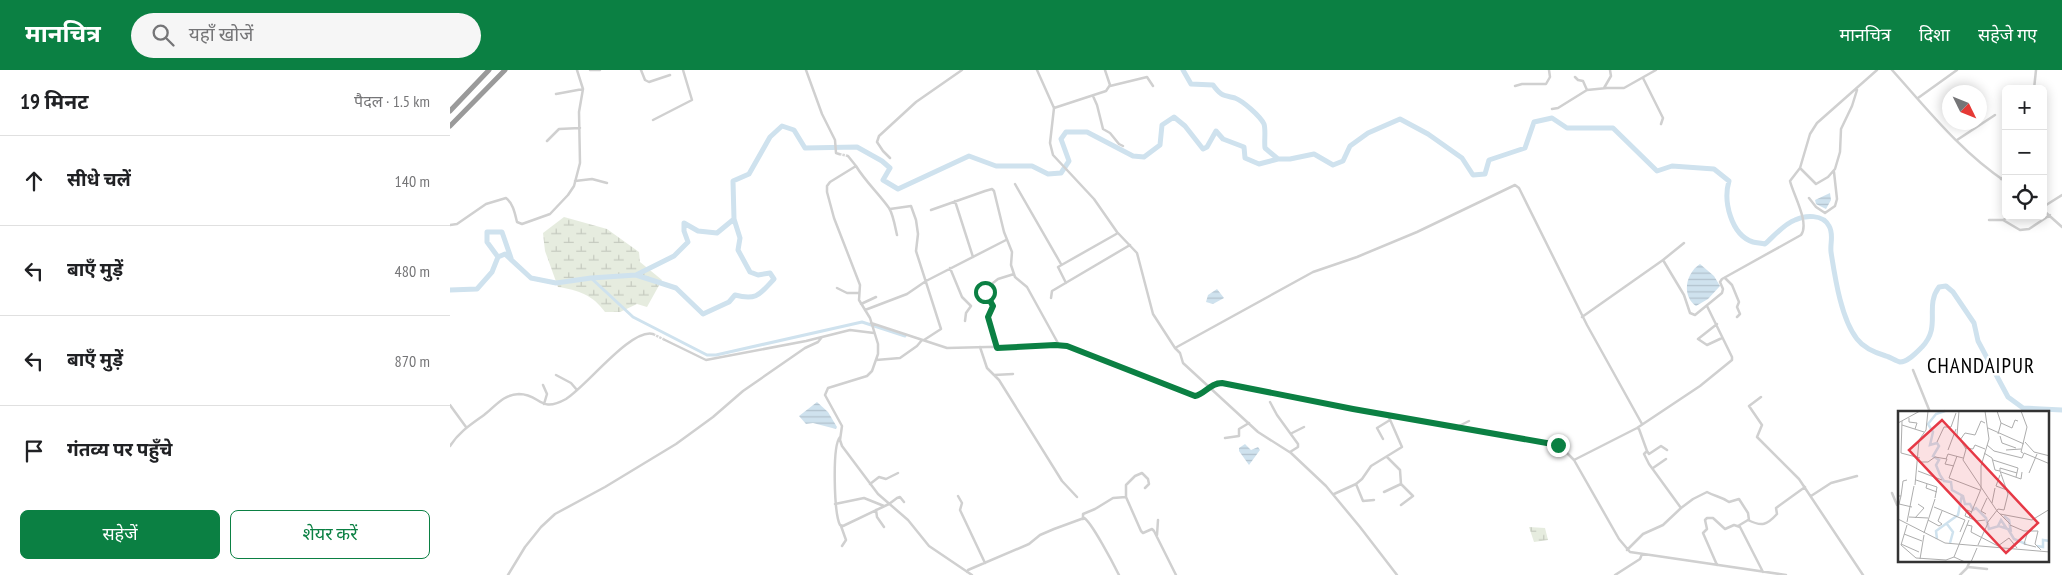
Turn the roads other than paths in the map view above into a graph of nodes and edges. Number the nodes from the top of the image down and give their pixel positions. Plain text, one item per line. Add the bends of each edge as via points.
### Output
1 (490, 70) edge
2 (505, 70) edge
3 (577, 70) edge
4 (590, 70) edge
5 (600, 70) edge
6 (641, 70) edge
7 (683, 70) edge
8 (806, 70) edge
9 (962, 70) edge
10 (1037, 70) edge
11 (1105, 70) edge
12 (1549, 70) edge
13 (1610, 70) edge
14 (1656, 70) edge
15 (1877, 70) edge
16 (1892, 70) edge
17 (1957, 70) edge
18 (2036, 70) edge
19 (670, 75) dead end
20 (1575, 77) dead end
21 (1643, 78) junction
22 (2034, 85) edge
23 (1110, 86) junction
24 (1153, 86) dead end
25 (1515, 86) dead end
26 (1604, 88) junction
27 (1857, 88) junction
28 (583, 89) junction
29 (1586, 90) junction
30 (556, 94) dead end
31 (1093, 96) junction
32 (1918, 98) junction
33 (1054, 108) junction
34 (1552, 109) dead end
35 (450, 111) edge
36 (1995, 115) dead end
37 (653, 120) dead end
38 (1661, 124) dead end
39 (450, 126) edge
40 (580, 128) junction
41 (547, 140) dead end
42 (1956, 140) junction
43 (1123, 146) dead end
44 (839, 154) dead end
45 (848, 156) tunnel mouth
46 (890, 158) dead end
47 (856, 166) junction
48 (1800, 168) junction
49 (1834, 171) junction
50 (2001, 179) edge
51 (575, 181) junction
52 (607, 183) dead end
53 (1015, 184) dead end
54 (2062, 195) edge
55 (1809, 198) dead end
56 (955, 201) junction
57 (2047, 205) edge
58 (890, 209) junction
59 (932, 210) dead end
60 (2047, 212) edge
61 (2050, 215) junction
62 (2047, 217) edge
63 (1990, 220) dead end
64 (2002, 220) edge
65 (2003, 220) edge
66 (2042, 220) edge
67 (450, 224) edge
68 (2062, 227) edge
69 (1118, 233) junction
70 (898, 235) dead end
71 (1006, 240) junction
72 (1684, 243) dead end
73 (1130, 245) junction
74 (973, 257) junction
75 (1663, 260) junction
76 (1061, 264) junction
77 (950, 268) junction
78 (1014, 274) junction
79 (1725, 278) junction
80 (924, 282) junction
81 (1066, 284) junction
82 (837, 288) dead end
83 (858, 293) junction
84 (876, 297) dead end
85 (1050, 298) dead end
86 (861, 304) junction
87 (1707, 306) junction
88 (865, 310) junction
89 (1582, 316) junction
90 (1737, 318) dead end
91 (964, 321) dead end
92 (1717, 324) junction
93 (872, 325) junction
94 (873, 332) junction
95 (653, 334) tunnel mouth
96 (822, 337) junction
97 (1723, 338) junction
98 (664, 340) tunnel mouth
99 (921, 341) junction
100 (1059, 345) junction
101 (980, 348) junction
102 (997, 348) junction
103 (1175, 348) junction
104 (876, 360) junction
105 (1913, 370) dead end
106 (1013, 374) dead end
107 (556, 375) dead end
108 (994, 375) junction
109 (543, 385) dead end
110 (1211, 388) junction
111 (577, 391) junction
112 (1761, 397) dead end
113 (1270, 402) dead end
114 (544, 404) junction
115 (450, 405) edge
116 (1930, 411) edge
117 (1389, 418) junction
118 (1470, 421) dead end
119 (1249, 423) junction
120 (1642, 424) junction
121 (1304, 427) dead end
122 (1457, 427) junction
123 (465, 428) junction
124 (1637, 428) junction
125 (1291, 433) junction
126 (840, 437) junction
127 (1225, 438) dead end
128 (1384, 439) dead end
129 (450, 446) edge
130 (1667, 450) dead end
131 (1647, 451) junction
132 (1290, 452) junction
133 (1387, 457) junction
134 (1666, 458) dead end
135 (1574, 460) junction
136 (1653, 468) junction
137 (898, 473) dead end
138 (1857, 476) dead end
139 (870, 484) junction
140 (1356, 484) junction
141 (1401, 484) junction
142 (1805, 487) junction
143 (1145, 488) dead end
144 (1384, 492) dead end
145 (1892, 493) dead end
146 (1334, 494) junction
147 (958, 496) dead end
148 (1811, 496) junction
149 (1078, 497) dead end
150 (1126, 497) junction
151 (1374, 500) dead end
152 (904, 502) dead end
153 (835, 504) junction
154 (889, 504) junction
155 (1898, 504) edge
156 (1401, 505) dead end
157 (884, 506) junction
158 (1681, 508) junction
159 (876, 510) junction
160 (1083, 519) junction
161 (1158, 520) dead end
162 (1749, 520) junction
163 (841, 526) junction
164 (1738, 526) junction
165 (884, 527) dead end
166 (1157, 536) junction
167 (842, 546) dead end
168 (1628, 550) junction
169 (1642, 555) junction
170 (1970, 562) edge
171 (985, 563) junction
172 (1717, 565) junction
173 (1968, 567) junction
174 (1987, 569) dead end
175 (968, 572) junction
176 (1749, 572) edge
177 (1763, 572) junction
178 (508, 575) edge
179 (972, 575) edge
180 (1119, 575) edge
181 (1176, 575) edge
182 (1397, 575) edge
183 (1615, 575) edge
184 (1786, 575) edge
185 (1863, 575) edge
186 (1960, 575) edge

1 - 35 highway
2 - 39 highway
3 - 28 street
4 - 5 street
6 - 19 street via 649,82
7 - 37 street via 692,100
8 - 44 street
9 - 46 street via 916,102 879,136 877,142
10 - 33 street
11 - 23 street
12 - 25 street via 1546,84
13 - 26 street via 1611,76
14 - 21 street
15 - 27 street
16 - 32 street
17 - 32 street
18 - 22 street
20 - 29 street via 1583,81
21 - 26 street via 1624,88
21 - 38 street via 1663,118
23 - 24 street via 1146,77
23 - 31 street
26 - 29 street
27 - 48 street via 1815,126
27 - 49 street via 1841,129 1840,152
28 - 30 street
28 - 40 street
29 - 34 street
31 - 33 street
31 - 43 street via 1103,129
32 - 42 street
33 - 69 street via 1052,153 1094,199
36 - 42 street
40 - 41 street via 559,129
40 - 51 street via 580,163
42 - 50 street
45 - 47 street
47 - 58 street
47 - 83 street via 833,179 826,189 860,285
48 - 49 street via 1816,184
48 - 79 street via 1790,181 1802,214 1804,230 1801,235
49 - 55 street via 1835,206 1824,212
51 - 52 street via 592,179
51 - 67 street via 571,192 550,214 522,224 517,222 514,209 506,198 486,204 457,224
53 - 76 street
54 - 57 street
56 - 59 street
56 - 71 street via 993,190
56 - 74 street
58 - 70 street
58 - 80 street via 909,205 912,208 918,234 915,249
60 - 61 street
61 - 62 street
61 - 68 street
63 - 64 street
65 - 66 street via 2020,230
69 - 73 street
69 - 76 street
71 - 74 street
71 - 78 street via 1013,253
72 - 75 street
73 - 81 street
73 - 103 street via 1139,257 1153,314
74 - 77 street
75 - 87 street via 1692,314 1698,314
75 - 89 street
76 - 81 street via 1057,268
77 - 80 street
77 - 91 street via 962,297 971,306
78 - 100 street via 1027,287
78 - 102 street via 998,279 984,290 993,306 988,317
79 - 87 street via 1720,282 1722,293
79 - 90 street via 1732,285 1739,302
80 - 88 street via 907,294
80 - 99 street via 941,329
81 - 85 street via 1052,291
82 - 83 street via 847,293
83 - 86 street
84 - 86 street
86 - 88 street
87 - 92 street
88 - 93 street
89 - 103 street via 1515,185 1417,232 1313,272
89 - 120 street
92 - 97 street
92 - 97 street via 1698,339 1707,345
93 - 94 street
93 - 99 street
94 - 96 street via 855,329
94 - 104 street via 879,349
95 - 111 street via 644,334 628,342
96 - 98 street via 714,359 703,359
96 - 178 street via 750,386 676,444 556,514 525,547
97 - 120 street via 1731,361
99 - 101 street via 947,348
99 - 104 street via 900,358
100 - 102 street
100 - 110 street via 1195,396
101 - 102 street
101 - 108 street via 987,368
103 - 110 street via 1183,363
104 - 126 street via 867,376 826,390 825,395 842,426
105 - 116 street
106 - 108 street
107 - 111 street via 573,384
108 - 149 street via 1062,481
109 - 114 street via 547,394
110 - 117 street via 1222,383
110 - 119 street
111 - 114 street via 550,406
112 - 142 street via 1749,406 1762,425 1757,437
113 - 125 street
114 - 123 street via 524,395 505,397
115 - 123 street
117 - 122 street
117 - 128 street via 1377,428
117 - 133 street via 1402,446
118 - 122 street
119 - 127 street via 1239,430 1239,436
119 - 132 street via 1263,436
120 - 124 street
121 - 125 street
122 - 135 street via 1558,445
123 - 129 street
124 - 131 street
124 - 135 street
125 - 132 street via 1299,446
126 - 139 street via 842,446
126 - 153 street via 836,448
130 - 131 street via 1662,446 1649,454
131 - 136 street via 1644,455
132 - 146 street
133 - 140 street via 1371,466
133 - 141 street via 1400,470
134 - 136 street
135 - 168 street
136 - 158 street
137 - 139 street via 879,477
138 - 148 street via 1831,483
139 - 154 street
140 - 146 street
140 - 151 street via 1363,502
141 - 144 street
141 - 156 street via 1413,496
142 - 148 street
142 - 162 street via 1776,507 1777,514 1768,523 1756,525
143 - 150 street via 1149,484 1148,479 1144,474 1138,474 1126,485
145 - 155 street
146 - 182 street
147 - 171 street via 962,503 960,510
148 - 185 street
150 - 160 street via 1110,499 1083,514
150 - 166 street via 1141,531 1153,530
152 - 154 street via 898,497
153 - 157 street via 864,498
153 - 163 street
154 - 157 street
154 - 175 street via 933,549
157 - 159 street
158 - 162 street via 1707,492 1729,502 1739,499
158 - 168 street via 1663,525 1642,534
159 - 163 street
159 - 165 street
160 - 171 street via 1049,530 1029,544
160 - 180 street via 1090,524
161 - 166 street
162 - 164 street
163 - 167 street via 846,540
164 - 172 street via 1726,529 1712,518 1706,519 1707,529 1703,533
164 - 177 street
166 - 181 street
168 - 169 street
169 - 172 street
169 - 183 street
170 - 173 street
171 - 175 street
172 - 176 street
173 - 174 street
173 - 186 street
175 - 179 street
176 - 177 street
177 - 184 street

